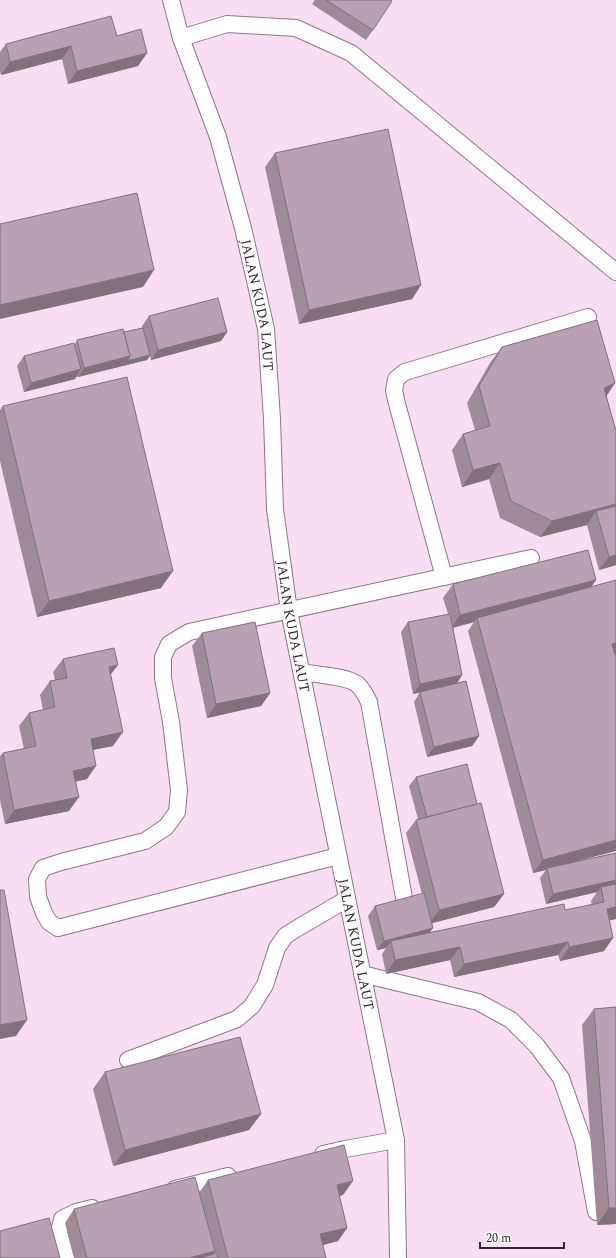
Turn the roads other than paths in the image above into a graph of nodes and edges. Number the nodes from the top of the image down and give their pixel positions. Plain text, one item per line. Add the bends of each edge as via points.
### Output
1 (171, 0) edge
2 (181, 38) junction
3 (616, 272) edge
4 (588, 317) dead end
5 (531, 558) dead end
6 (444, 577) junction
7 (289, 611) junction
8 (302, 672) junction
9 (338, 856) junction
10 (404, 898) edge
11 (347, 899) junction
12 (362, 974) junction
13 (128, 1060) dead end
14 (396, 1140) junction
15 (306, 1158) edge
16 (245, 1172) edge
17 (160, 1192) edge
18 (107, 1205) edge
19 (596, 1212) dead end
20 (66, 1258) edge
21 (398, 1258) edge

1 - 2 lane, JALAN KUDA LAUT
2 - 3 lane via 227,24 296,28 351,53
2 - 7 lane, JALAN KUDA LAUT via 218,137 244,228 266,329 275,509
4 - 6 lane via 405,372 396,379 396,400
5 - 6 lane
6 - 7 lane
7 - 8 lane, JALAN KUDA LAUT
7 - 9 lane via 189,632 169,644 163,657 163,678 179,790 177,812 166,827 145,841 43,868 36,879 38,897 49,922 58,928
8 - 9 lane, JALAN KUDA LAUT
8 - 10 lane via 348,680 362,690 369,702
9 - 11 lane, JALAN KUDA LAUT
11 - 12 lane, JALAN KUDA LAUT
11 - 13 lane via 285,936 278,948 265,986 252,1006 236,1019
12 - 14 lane, JALAN KUDA LAUT
12 - 19 lane via 478,1002 511,1020 537,1046 561,1078 583,1141
14 - 15 lane
14 - 21 lane, JALAN KUDA LAUT
16 - 17 lane
18 - 20 lane via 76,1212 62,1219 59,1232

